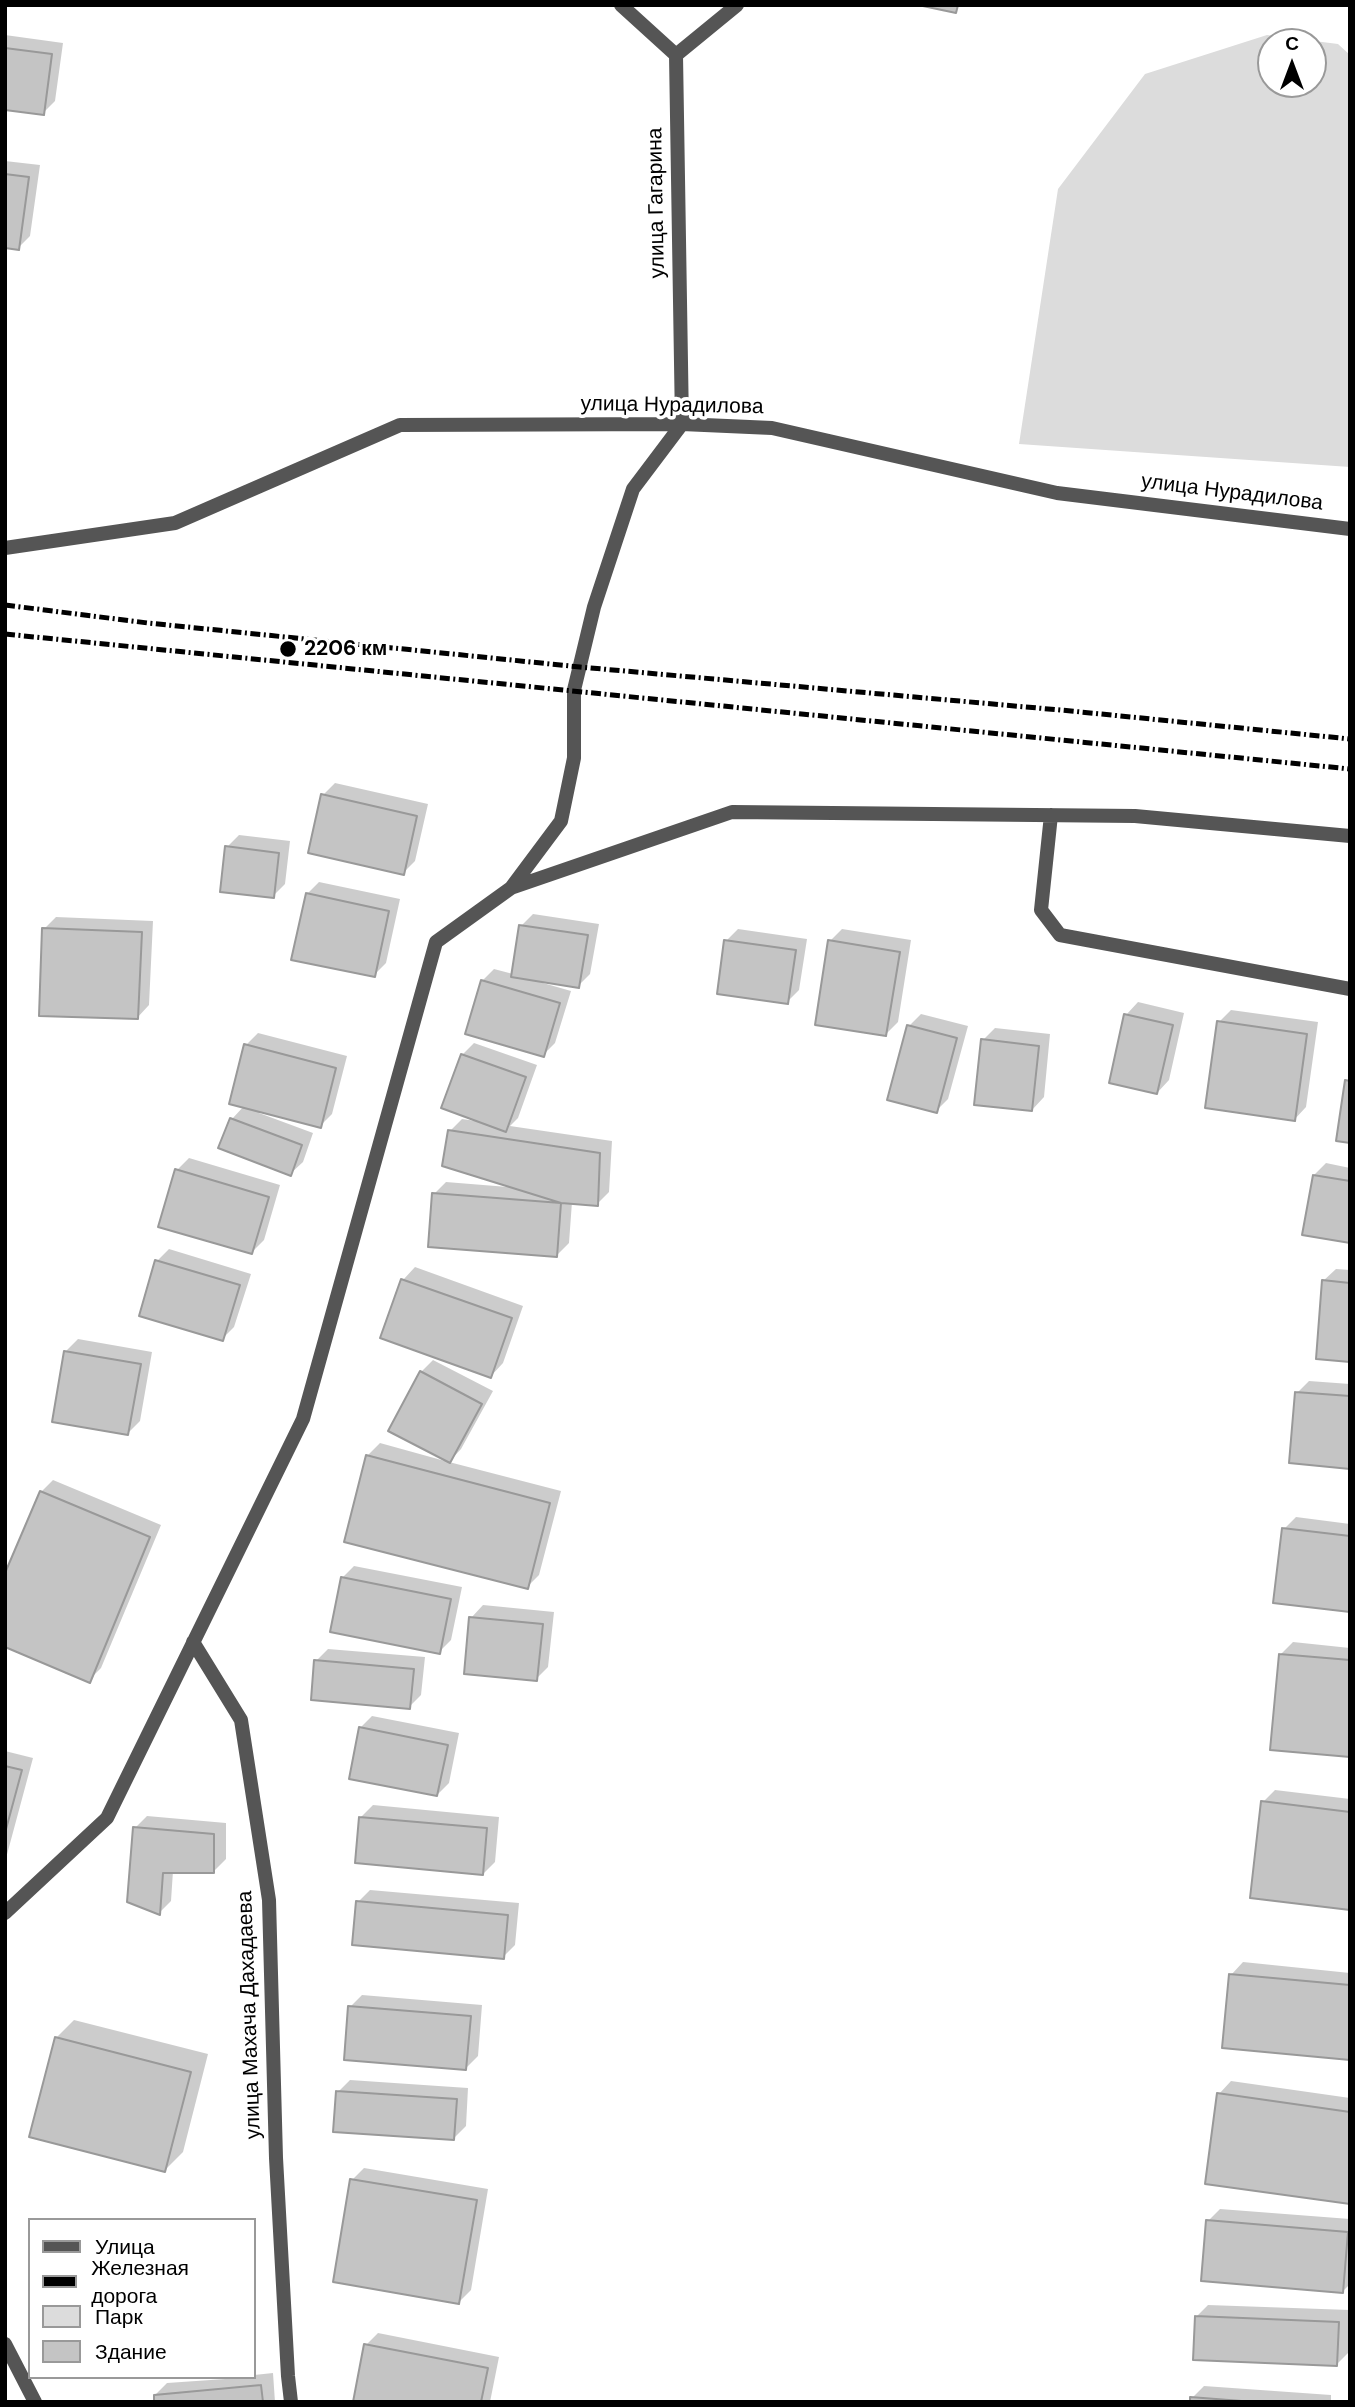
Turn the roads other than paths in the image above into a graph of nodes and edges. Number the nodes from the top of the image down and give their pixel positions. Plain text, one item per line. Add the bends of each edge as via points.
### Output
1 (621, 5) edge
2 (737, 5) edge
3 (676, 55) junction
4 (682, 424) junction
5 (1350, 529) edge
6 (5, 548) edge
7 (1051, 815) junction
8 (1350, 836) edge
9 (511, 888) junction
10 (1350, 989) edge
11 (193, 1642) junction
12 (5, 1913) edge
13 (5, 2344) edge
14 (35, 2402) edge
15 (291, 2402) edge

1 - 3 street
2 - 3 street
3 - 4 street, улица Гагарина
4 - 5 street, улица Нурадилова via 772,428 1057,493
4 - 6 street, улица Нурадилова via 400,425 175,523
4 - 9 street via 633,489 594,607 574,690 574,758 561,821
7 - 8 street via 1135,816
7 - 9 street via 732,812
7 - 10 street via 1041,910 1060,935
9 - 11 street via 436,942 303,1419
11 - 12 street via 107,1818
11 - 15 street, улица Махача Дахадаева via 241,1720 269,1900 276,2158
13 - 14 street

